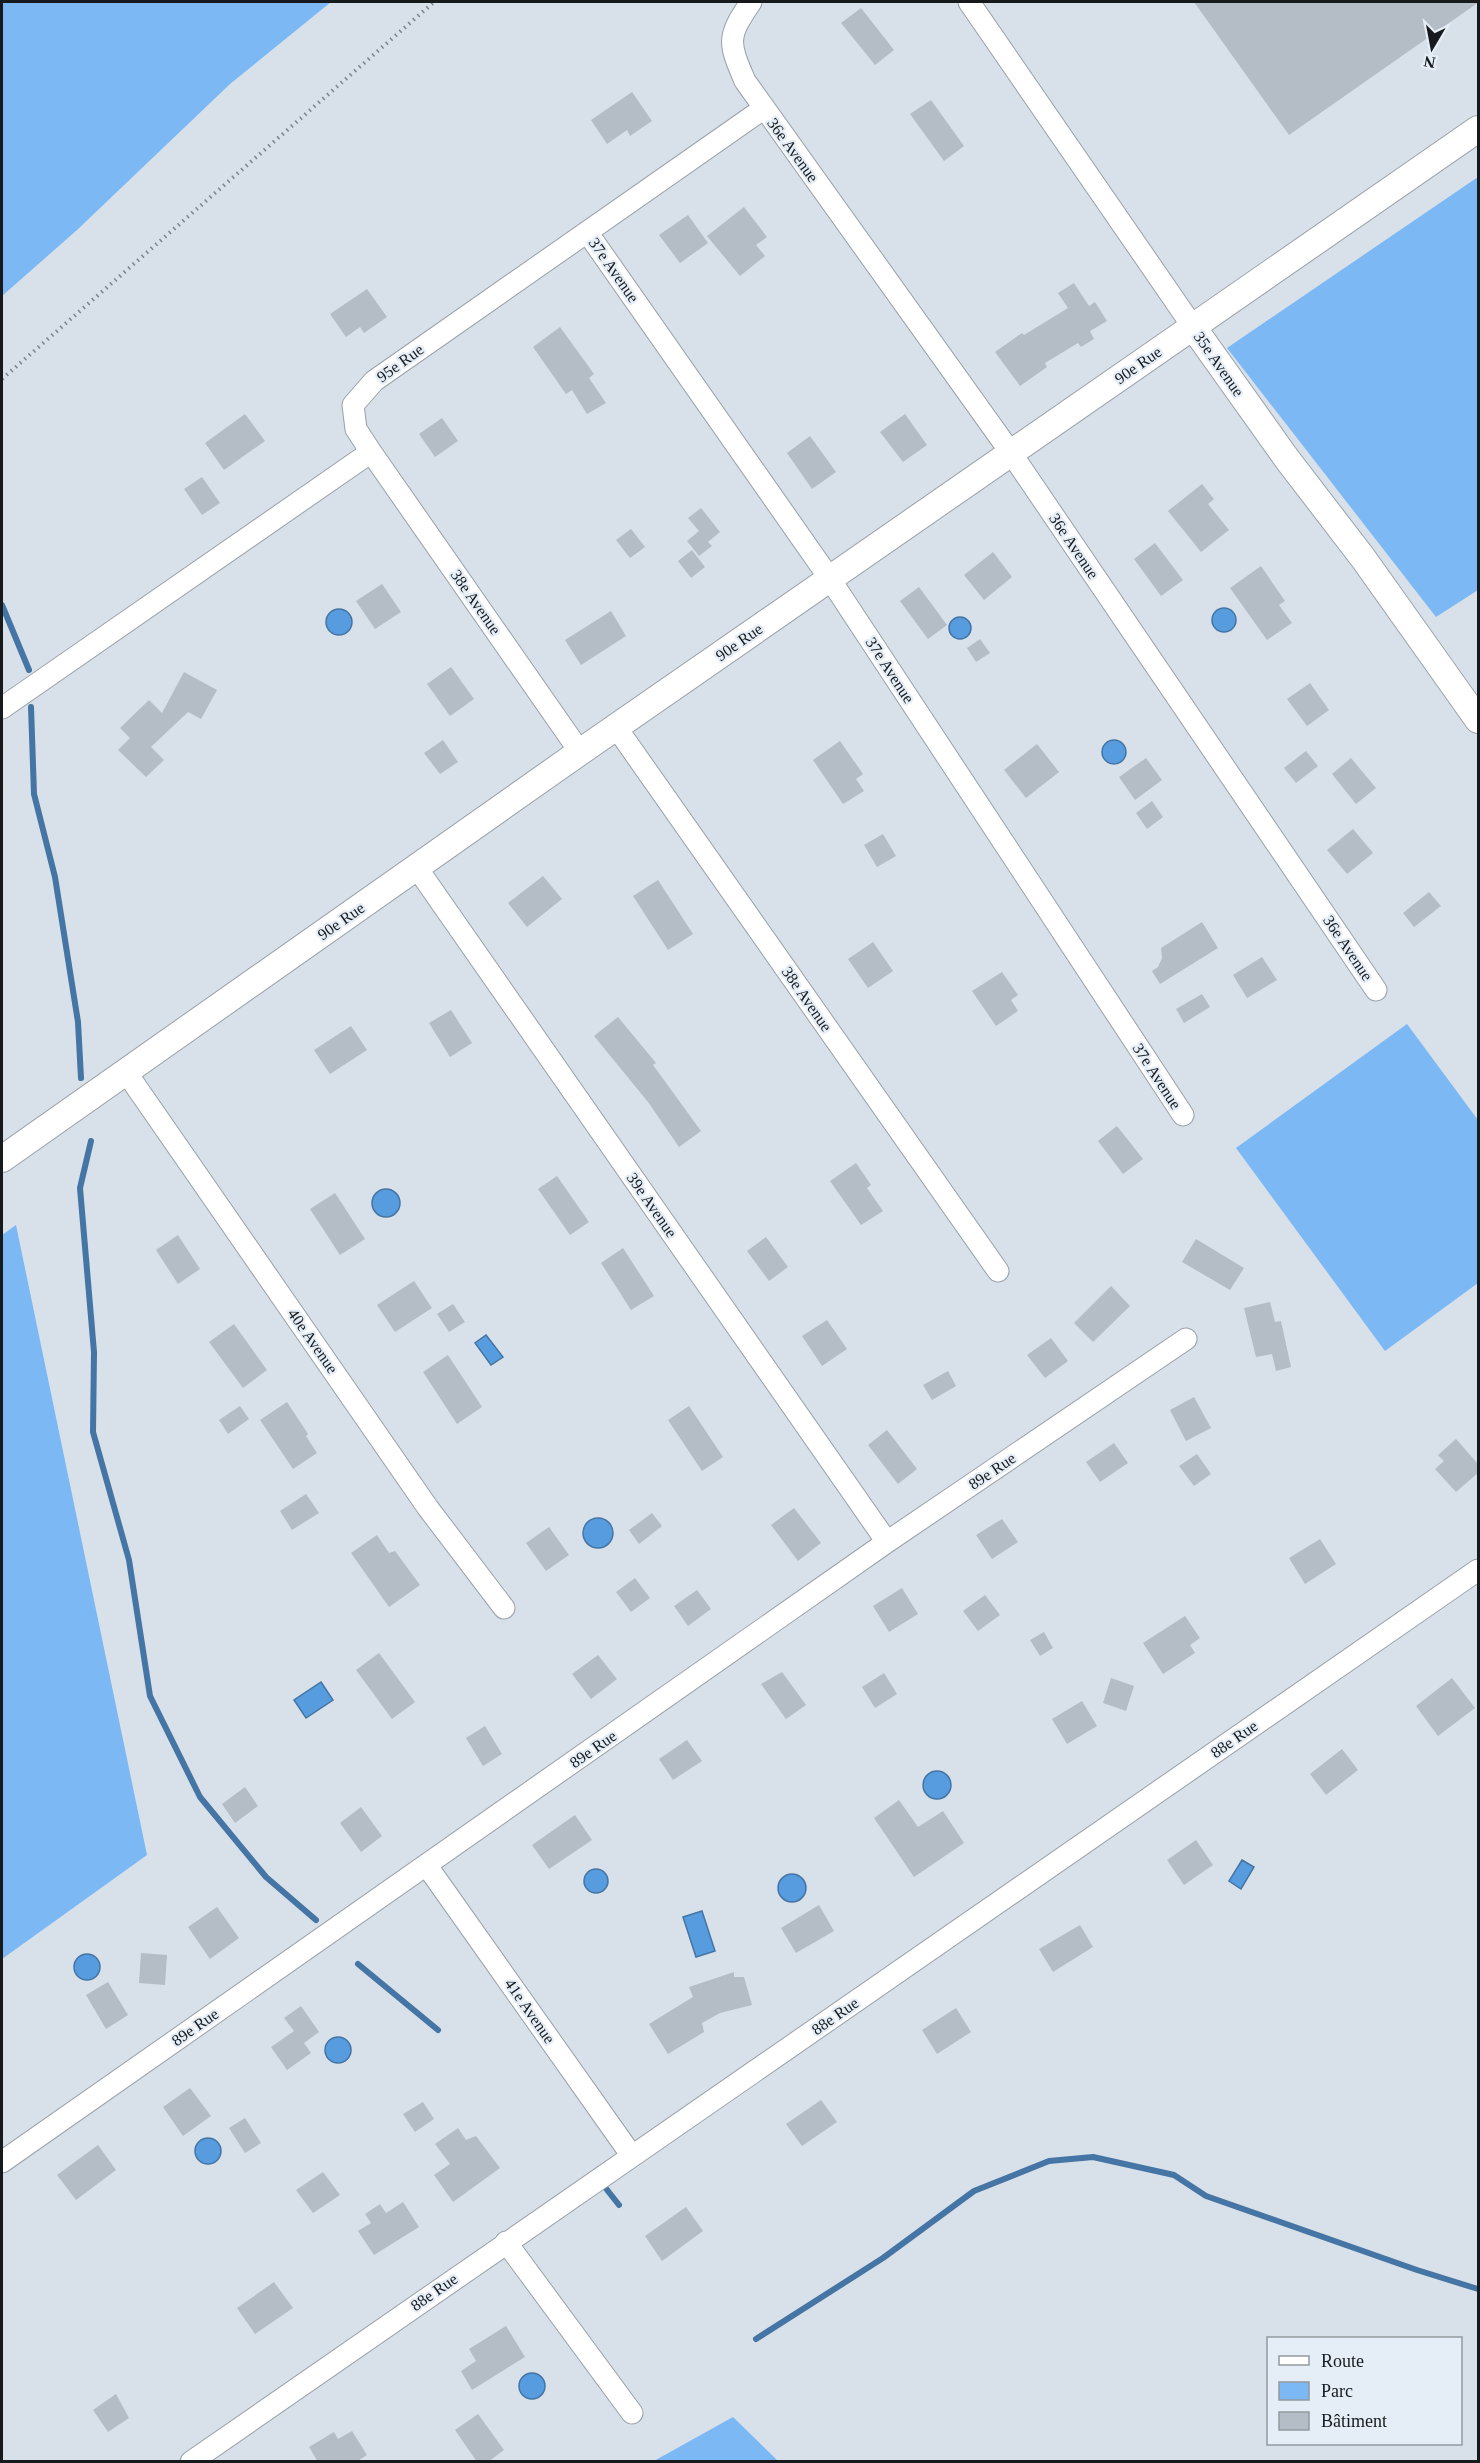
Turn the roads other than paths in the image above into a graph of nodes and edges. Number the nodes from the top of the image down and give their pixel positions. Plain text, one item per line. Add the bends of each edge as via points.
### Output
1 (751, 2) edge
2 (969, 2) edge
3 (763, 109) junction
4 (1479, 129) edge
5 (587, 232) junction
6 (1193, 327) junction
7 (371, 453) junction
8 (1011, 453) junction
9 (830, 579) junction
10 (2, 708) edge
11 (1479, 720) edge
12 (616, 727) junction
13 (580, 752) junction
14 (417, 868) junction
15 (1376, 990) dead end
16 (126, 1072) junction
17 (1183, 1115) dead end
18 (2, 1159) edge
19 (998, 1271) dead end
20 (1186, 1339) dead end
21 (887, 1542) junction
22 (1479, 1570) edge
23 (504, 1608) dead end
24 (427, 1866) junction
25 (632, 2156) junction
26 (2, 2162) edge
27 (506, 2242) junction
28 (632, 2413) dead end
29 (191, 2462) edge

1 - 3 street via 735,26 733,53
2 - 6 street, 35e Avenue
3 - 5 street, 95e Rue
3 - 8 street, 36e Avenue
4 - 6 street, 90e Rue
5 - 7 street, 95e Rue via 374,381 353,405 356,429
5 - 9 street, 37e Avenue
6 - 8 street, 90e Rue
6 - 11 street, 35e Avenue
7 - 10 street
7 - 13 street, 38e Avenue
8 - 9 street, 90e Rue
8 - 15 street, 36e Avenue
9 - 12 street, 90e Rue
9 - 17 street, 37e Avenue
12 - 13 street, 90e Rue
12 - 19 street, 38e Avenue
13 - 14 street, 90e Rue
14 - 16 street, 90e Rue
14 - 21 street, 39e Avenue
16 - 18 street, 90e Rue
16 - 23 street, 40e Avenue via 428,1508
20 - 21 street, 89e Rue
21 - 24 street, 89e Rue
22 - 25 street, 88e Rue
24 - 25 street, 41e Avenue
24 - 26 street, 89e Rue
25 - 27 street, 88e Rue
27 - 28 street
27 - 29 street, 88e Rue

